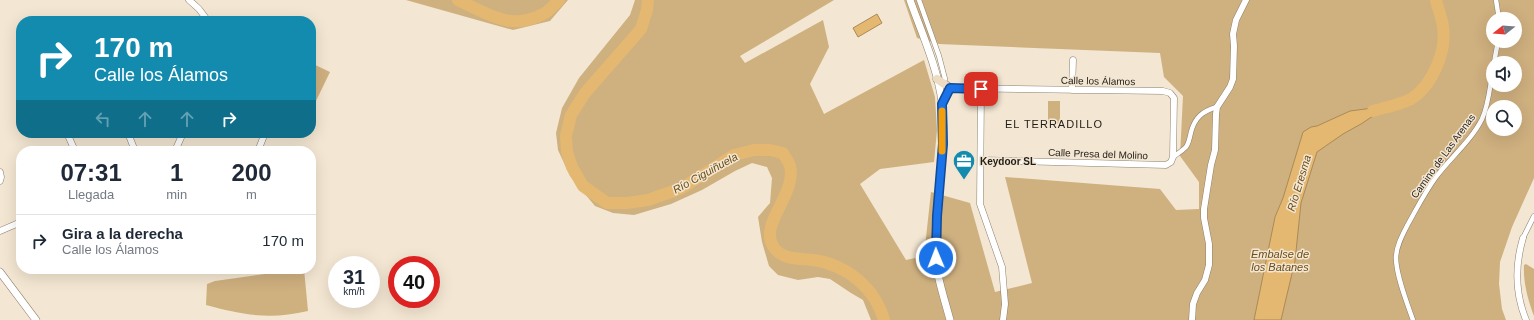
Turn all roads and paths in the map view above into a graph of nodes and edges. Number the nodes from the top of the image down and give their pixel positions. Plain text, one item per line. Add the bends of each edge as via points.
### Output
1 (189, 0) edge
2 (910, 0) edge
3 (919, 0) edge
4 (1246, 0) edge
5 (1496, 0) edge
6 (1498, 12) edge
7 (204, 16) edge
8 (1073, 60) dead end
9 (941, 79) junction
10 (950, 88) junction
11 (981, 89) junction
12 (1072, 90) junction
13 (1489, 92) edge
14 (942, 104) junction
15 (1217, 107) junction
16 (1173, 157) junction
17 (981, 160) junction
18 (0, 172) edge
19 (0, 181) edge
20 (1534, 216) edge
21 (16, 224) edge
22 (0, 231) edge
23 (1523, 238) joint
24 (0, 272) edge
25 (36, 320) edge
26 (950, 320) edge
27 (1003, 320) edge
28 (1192, 320) edge
29 (1413, 320) edge
30 (1526, 320) edge

1 - 7 street
2 - 9 street
3 - 9 street via 939,56
4 - 15 street via 1236,20 1233,34 1233,78
5 - 6 street
8 - 12 street
9 - 10 main road
9 - 14 street
10 - 11 street, Calle los Álamos
10 - 14 main road
11 - 12 street, Calle los Álamos
11 - 17 street
12 - 16 street, Calle los Álamos via 1170,93 1174,102
13 - 29 street, Camino de Las Arenas via 1482,120 1426,193 1402,236 1396,253 1396,264
14 - 26 street via 943,144 936,249
15 - 16 street via 1208,109 1197,118 1186,147
15 - 28 street via 1215,150 1204,209 1209,265 1193,304
16 - 17 street, Calle Presa del Molino via 1171,162 1162,166
17 - 27 street via 980,204 1002,267 1005,304
18 - 19 street
20 - 23 street
21 - 22 street
23 - 30 street via 1517,265 1517,280
24 - 25 street

